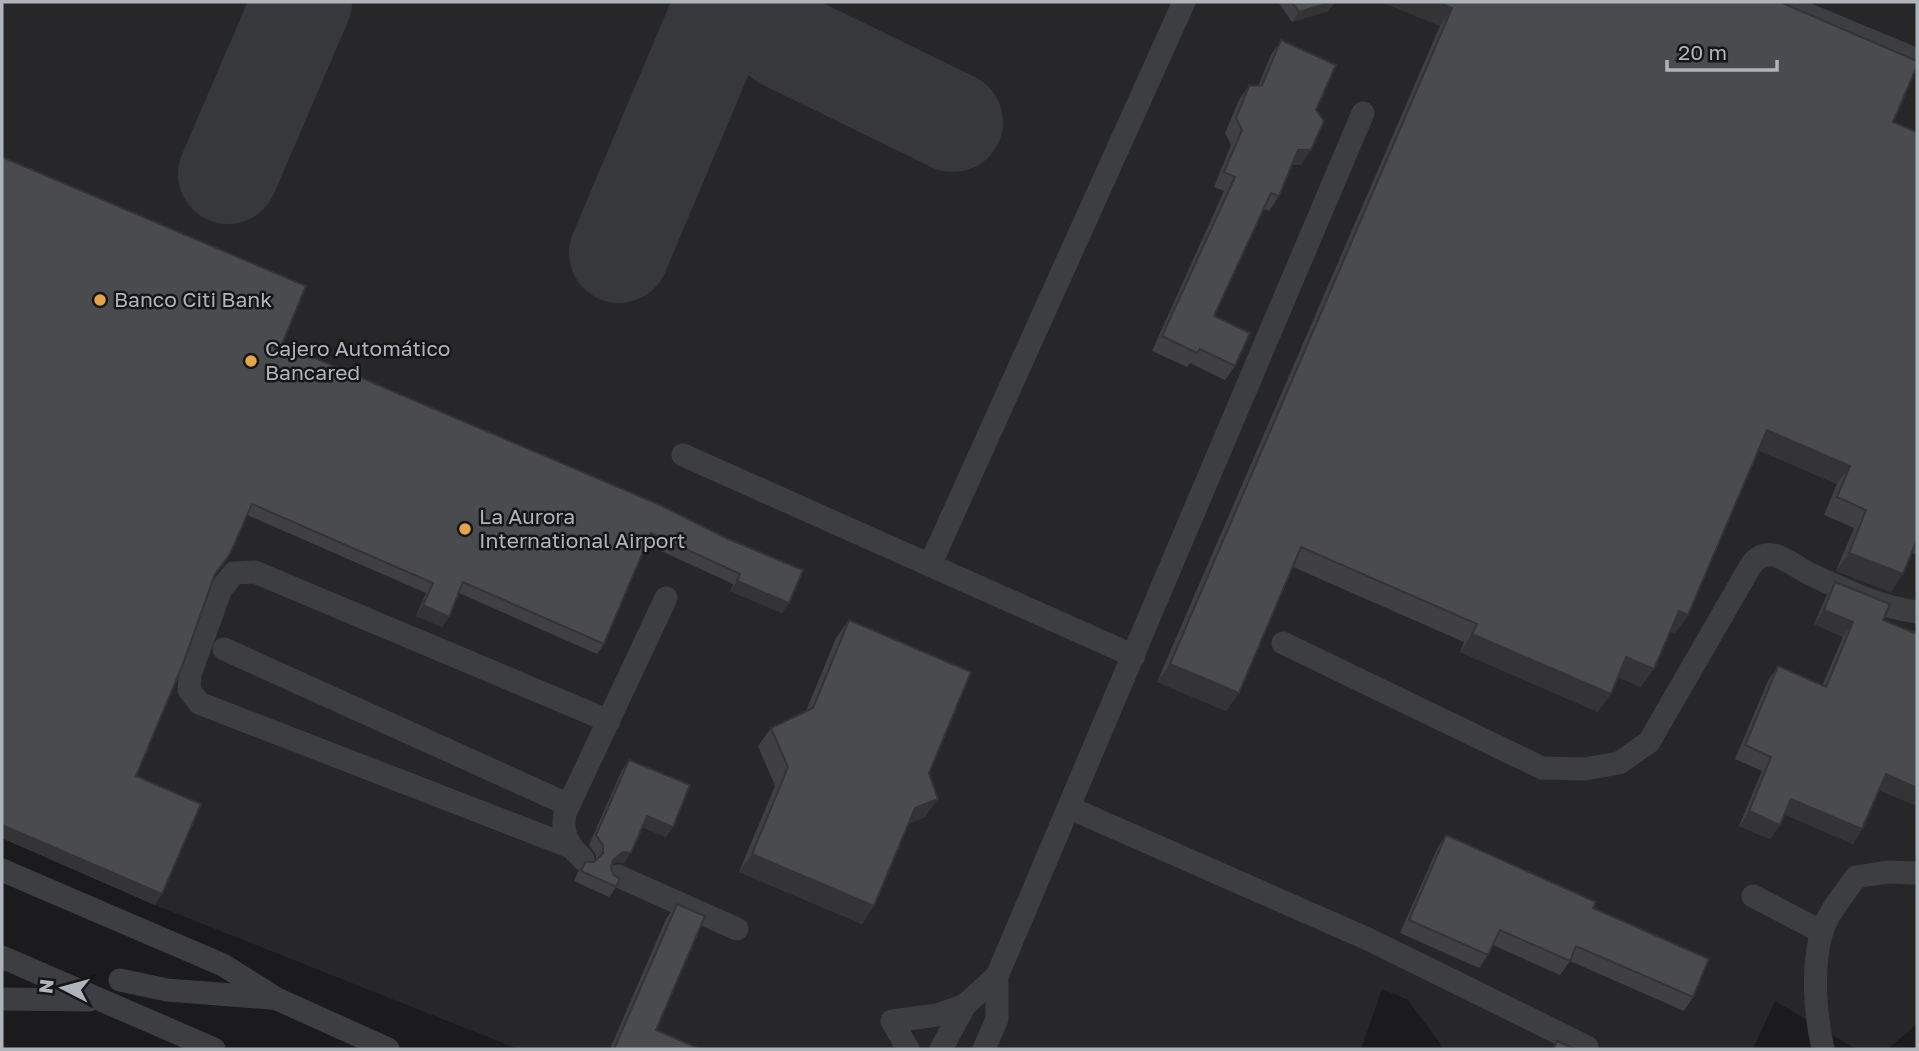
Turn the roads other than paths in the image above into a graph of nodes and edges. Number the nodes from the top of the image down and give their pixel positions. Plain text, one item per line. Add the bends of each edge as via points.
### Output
1 (1184, 2) edge
2 (1778, 2) edge
3 (1917, 60) edge
4 (1363, 113) dead end
5 (683, 455) dead end
6 (930, 565) junction
7 (666, 598) dead end
8 (1917, 612) edge
9 (1283, 643) dead end
10 (223, 649) dead end
11 (1134, 656) junction
12 (609, 721) junction
13 (569, 805) junction
14 (1070, 808) junction
15 (2, 870) edge
16 (1917, 873) edge
17 (618, 876) edge
18 (1753, 896) dead end
19 (737, 929) dead end
20 (1822, 932) junction
21 (2, 957) edge
22 (997, 976) junction
23 (120, 980) dead end
24 (2, 999) edge
25 (278, 999) junction
26 (110, 1004) junction
27 (965, 1005) junction
28 (1587, 1047) dead end
29 (214, 1049) edge
30 (388, 1049) edge
31 (908, 1049) edge
32 (941, 1049) edge
33 (984, 1049) edge
34 (1823, 1049) edge

1 - 6 lane
2 - 3 lane
4 - 11 lane
5 - 6 lane
6 - 11 lane
7 - 12 lane
8 - 9 lane via 1892,609 1777,556 1763,555 1750,566 1649,742 1619,763 1585,769 1542,768
10 - 13 lane
11 - 14 lane
12 - 13 lane
12 - 13 lane via 255,572 234,573 221,589 190,674 189,690 199,703 577,853 563,827
14 - 22 lane
14 - 28 lane via 1370,940
15 - 25 lane via 223,965
16 - 20 lane via 1856,877
17 - 19 lane
18 - 20 lane
20 - 34 lane via 1816,1002
21 - 26 lane
22 - 27 lane
22 - 33 lane via 997,1019
23 - 25 lane via 167,990
24 - 26 lane
25 - 30 lane
26 - 29 lane
27 - 31 lane via 892,1021
27 - 32 lane

